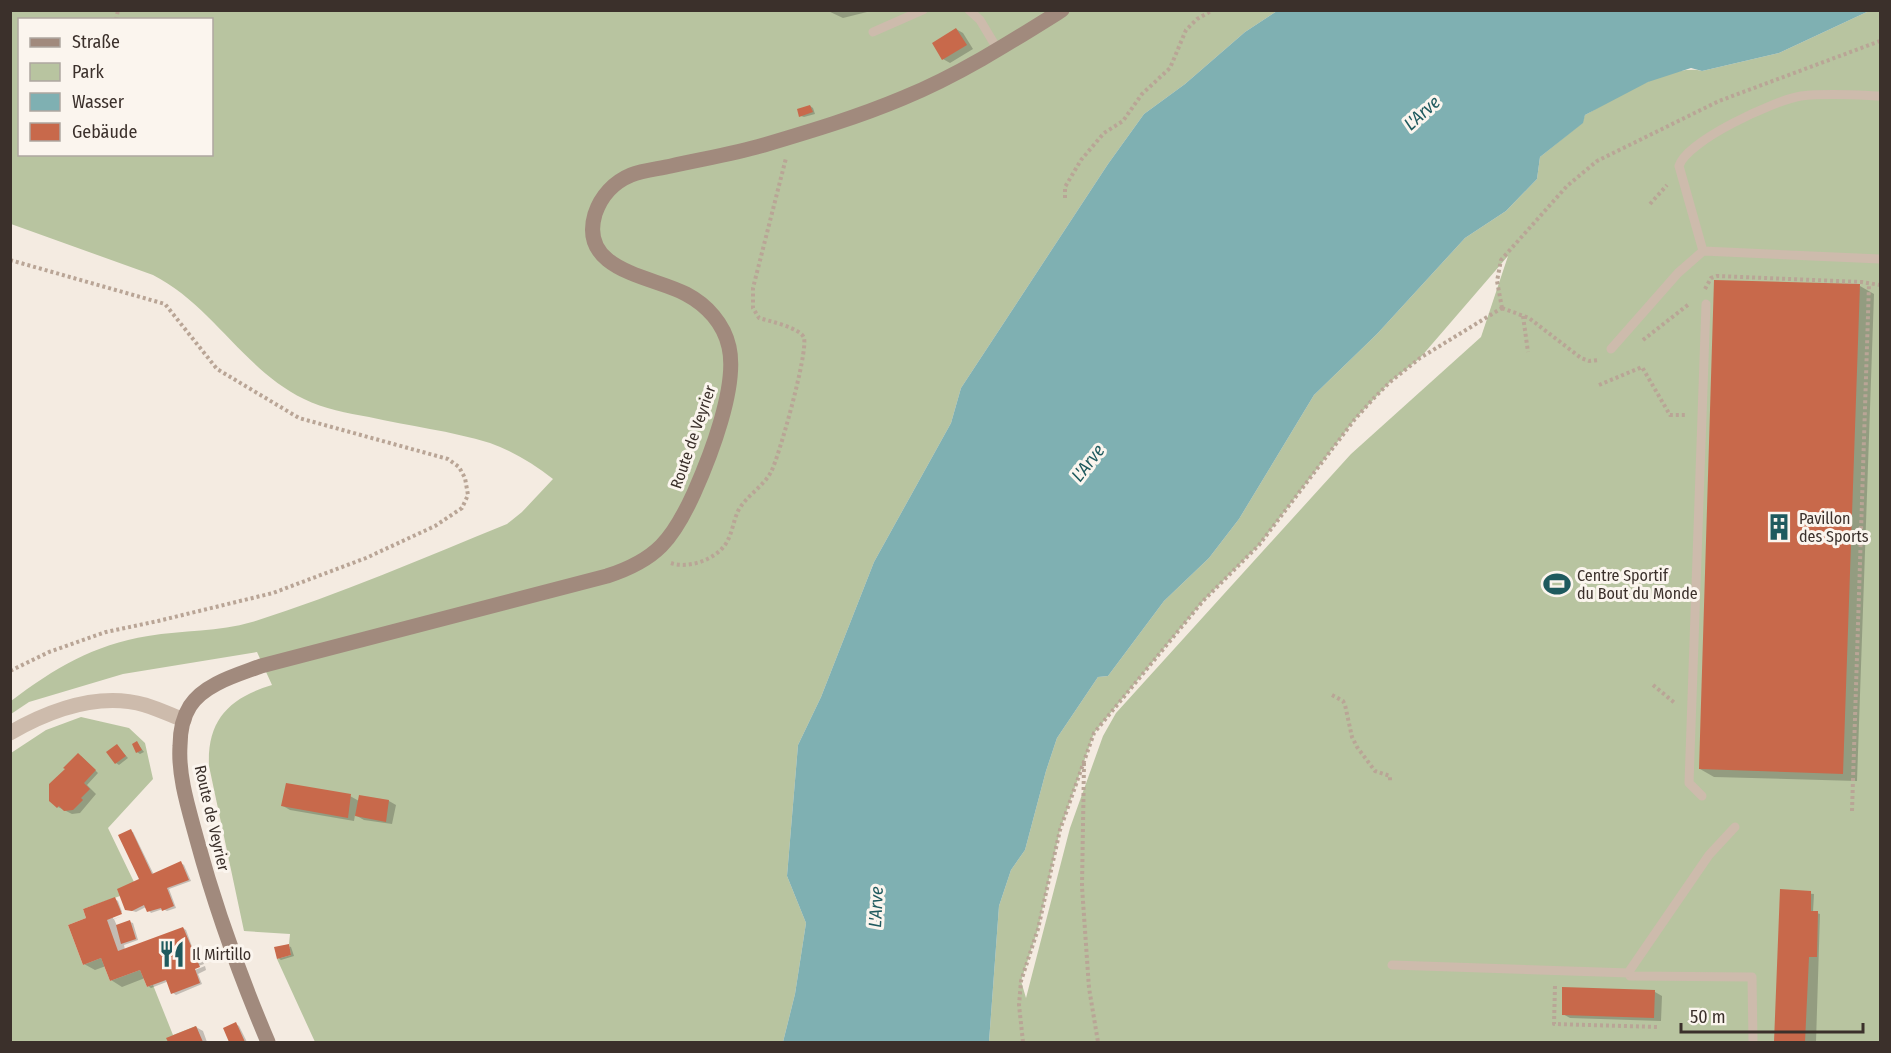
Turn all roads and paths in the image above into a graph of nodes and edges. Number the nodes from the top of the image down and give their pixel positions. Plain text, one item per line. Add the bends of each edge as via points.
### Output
1 (923, 10) edge
2 (969, 10) edge
3 (1062, 10) edge
4 (1214, 10) edge
5 (873, 32) dead end
6 (1881, 41) edge
7 (998, 50) junction
8 (1881, 96) edge
9 (790, 138) junction
10 (1680, 169) junction
11 (1065, 198) dead end
12 (1650, 204) dead end
13 (1703, 251) junction
14 (1881, 259) edge
15 (10, 260) edge
16 (1869, 284) junction
17 (1881, 285) edge
18 (1702, 300) joint
19 (1694, 301) dead end
20 (1502, 308) junction
21 (1523, 316) junction
22 (1637, 345) dead end
23 (1611, 349) joint
24 (1528, 352) dead end
25 (1599, 385) dead end
26 (1702, 415) junction
27 (656, 553) junction
28 (10, 671) edge
29 (1653, 686) dead end
30 (1332, 695) dead end
31 (1691, 716) junction
32 (184, 720) junction
33 (10, 733) edge
34 (1085, 757) junction
35 (1390, 782) dead end
36 (1702, 796) dead end
37 (1852, 811) dead end
38 (1735, 827) dead end
39 (1392, 965) dead end
40 (1555, 971) junction
41 (1630, 973) junction
42 (1658, 1027) dead end
43 (268, 1042) edge
44 (1023, 1042) edge
45 (1098, 1042) edge
46 (1753, 1042) edge

1 - 5 lane
2 - 7 lane via 980,20
3 - 7 main road, Route de Veyrier
4 - 11 path via 1186,30 1170,68 1142,94 1123,121 1104,133 1081,160 1065,187
6 - 20 path via 1719,101 1597,161 1567,186 1501,260 1497,281
7 - 9 main road, Route de Veyrier via 903,98
8 - 10 lane via 1802,96 1771,105 1689,152 1681,160
9 - 27 path via 752,304 759,318 794,329 804,338 804,353 774,464 771,473 739,510 724,546 712,556 703,562 683,565 673,564
9 - 27 main road, Route de Veyrier via 634,173 613,185 595,214 596,242 608,261 623,271 676,289 699,303 717,320 730,349 727,399 704,469 672,533
10 - 12 path
10 - 13 lane
13 - 14 lane
13 - 23 lane via 1678,273
15 - 28 path via 165,303 217,369 299,418 448,459 459,467 468,495 462,508 435,526 366,558 273,593 106,632
16 - 17 path
16 - 18 path via 1717,276 1710,278
16 - 37 path
18 - 26 lane
19 - 22 path
20 - 21 path
20 - 34 path via 1420,358 1374,398 1259,545 1203,602 1119,700 1094,733
21 - 23 path via 1589,361 1603,359
21 - 24 path
25 - 26 path via 1642,367 1670,416
26 - 31 lane
27 - 32 main road, Route de Veyrier via 630,569 607,576 261,666 218,683 195,700
29 - 31 path
30 - 35 path via 1345,705 1357,747 1375,771 1390,776
31 - 36 lane via 1689,783
32 - 33 street via 143,704 101,701 44,716
32 - 43 main road, Route de Veyrier via 181,767 191,818 224,932
34 - 44 path via 1059,830 1038,929 1021,981
34 - 45 path via 1082,886 1089,988
38 - 41 lane via 1709,855
39 - 40 lane
40 - 41 lane
40 - 42 path via 1554,1024
41 - 46 lane via 1752,977

